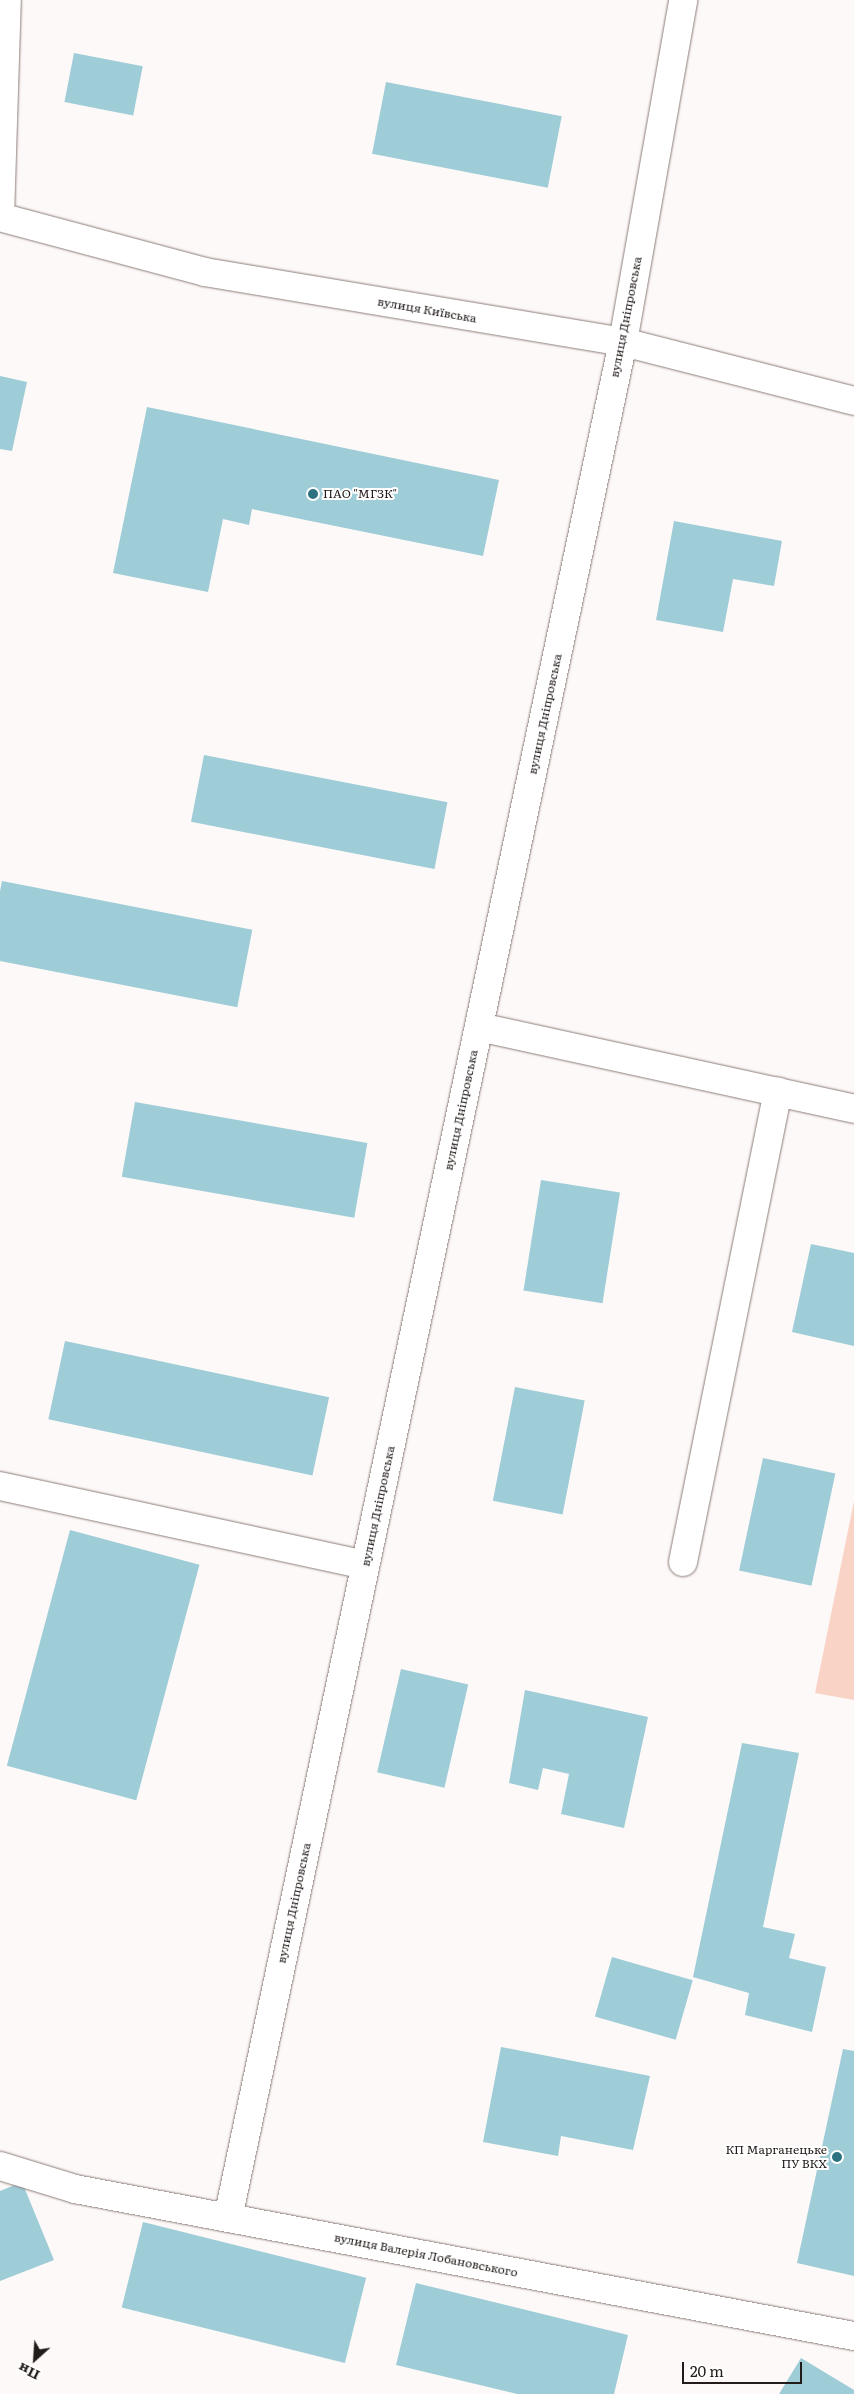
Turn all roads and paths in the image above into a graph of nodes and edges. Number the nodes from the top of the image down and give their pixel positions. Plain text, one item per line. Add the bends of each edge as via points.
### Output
1 (7, 0) edge
2 (683, 0) edge
3 (0, 217) edge
4 (623, 342) junction
5 (854, 401) edge
6 (479, 1027) junction
7 (778, 1092) junction
8 (854, 1109) edge
9 (0, 1486) edge
10 (683, 1562) dead end
11 (365, 1565) junction
12 (0, 2166) edge
13 (228, 2218) junction
14 (854, 2336) edge

1 - 3 street
2 - 4 street, вулиця Дніпровська
3 - 4 street, вулиця Київська via 205,272
4 - 5 street, вулиця Київська
4 - 6 street, вулиця Дніпровська
6 - 7 street
6 - 11 street, вулиця Дніпровська
7 - 8 street
7 - 10 street
9 - 11 street
11 - 13 street, вулиця Дніпровська
12 - 13 street, вулиця Валерія Лобановського via 75,2190
13 - 14 street, вулиця Валерія Лобановського

